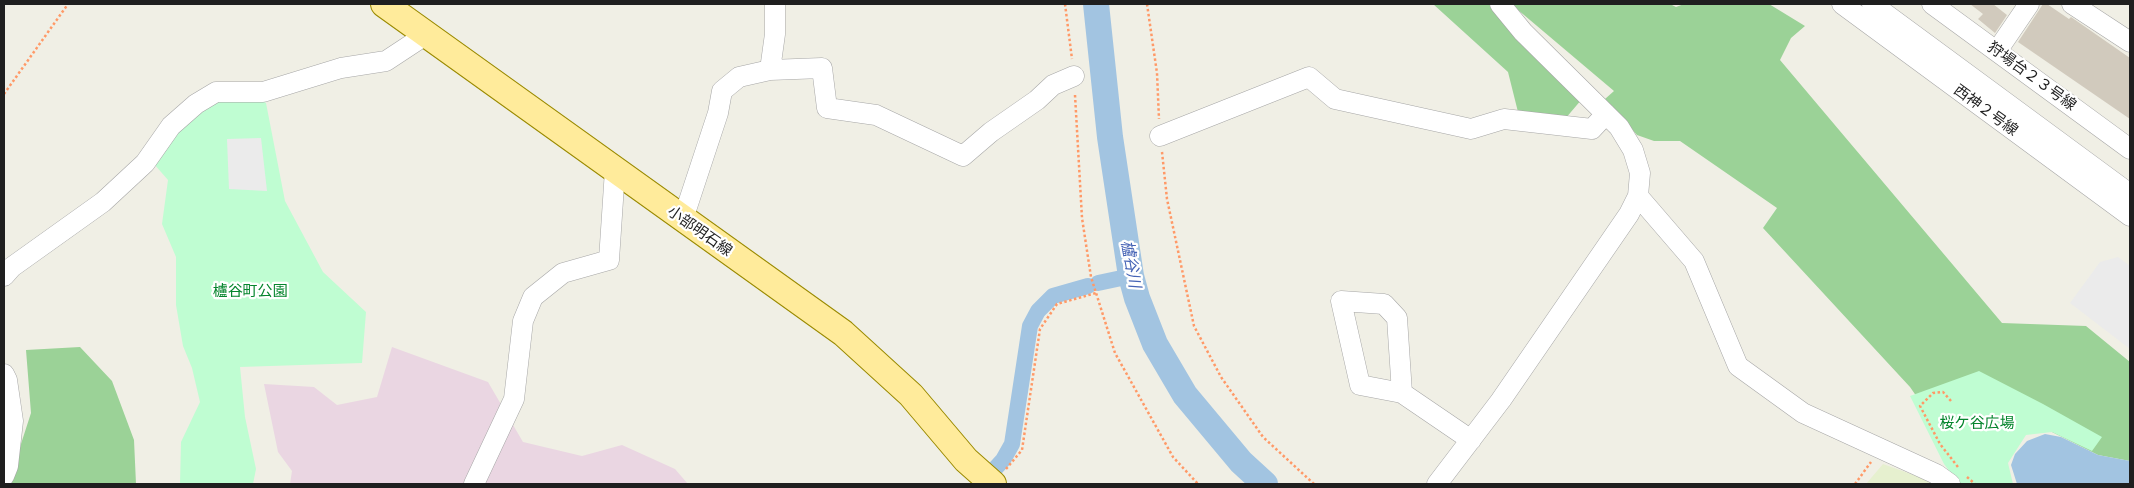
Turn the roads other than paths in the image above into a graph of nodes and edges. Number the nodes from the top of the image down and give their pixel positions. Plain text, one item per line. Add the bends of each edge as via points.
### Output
1 (384, 4) edge
2 (775, 4) edge
3 (1500, 4) edge
4 (1842, 4) edge
5 (1872, 4) edge
6 (1932, 4) edge
7 (2029, 4) edge
8 (2072, 4) edge
9 (426, 34) junction
10 (2130, 42) edge
11 (1997, 50) junction
12 (770, 70) junction
13 (1074, 76) road end
14 (1606, 114) junction
15 (1160, 136) road end
16 (2130, 149) edge
17 (615, 170) junction
18 (2130, 194) edge
19 (1638, 196) junction
20 (2130, 216) edge
21 (683, 219) junction
22 (4, 276) edge
23 (4, 374) edge
24 (1402, 392) junction
25 (1471, 440) junction
26 (4, 476) edge
27 (998, 477) edge
28 (474, 484) edge
29 (1437, 484) edge
30 (1950, 484) edge

1 - 9 main road, 小部明石線
2 - 12 street
3 - 14 street via 1523,32
4 - 20 street, 西神２号線
5 - 18 street, 西神２号線
6 - 11 street, 狩場台２３号線
7 - 11 street
8 - 10 street
9 - 17 main road, 小部明石線
9 - 22 street via 386,61 341,68 263,92 216,92 202,100 171,126 145,163 103,202
11 - 16 street, 狩場台２３号線
12 - 13 street via 822,68 827,108 876,115 963,156 1052,85
12 - 21 street via 740,77 722,91 718,113
14 - 15 street via 1592,129 1504,119 1471,129 1336,99 1309,77
14 - 19 street via 1619,127 1632,150 1640,173
17 - 21 main road, 小部明石線
17 - 28 street via 609,260 563,273 533,297 523,320 514,400
19 - 25 street via 1502,400
19 - 30 street via 1694,261 1738,366 1803,412 1936,474
21 - 27 main road, 小部明石線 via 843,333 911,395 966,460
23 - 26 street via 13,420
24 - 24 street via 1360,385 1341,301 1384,304 1397,318
24 - 25 street
25 - 29 street

